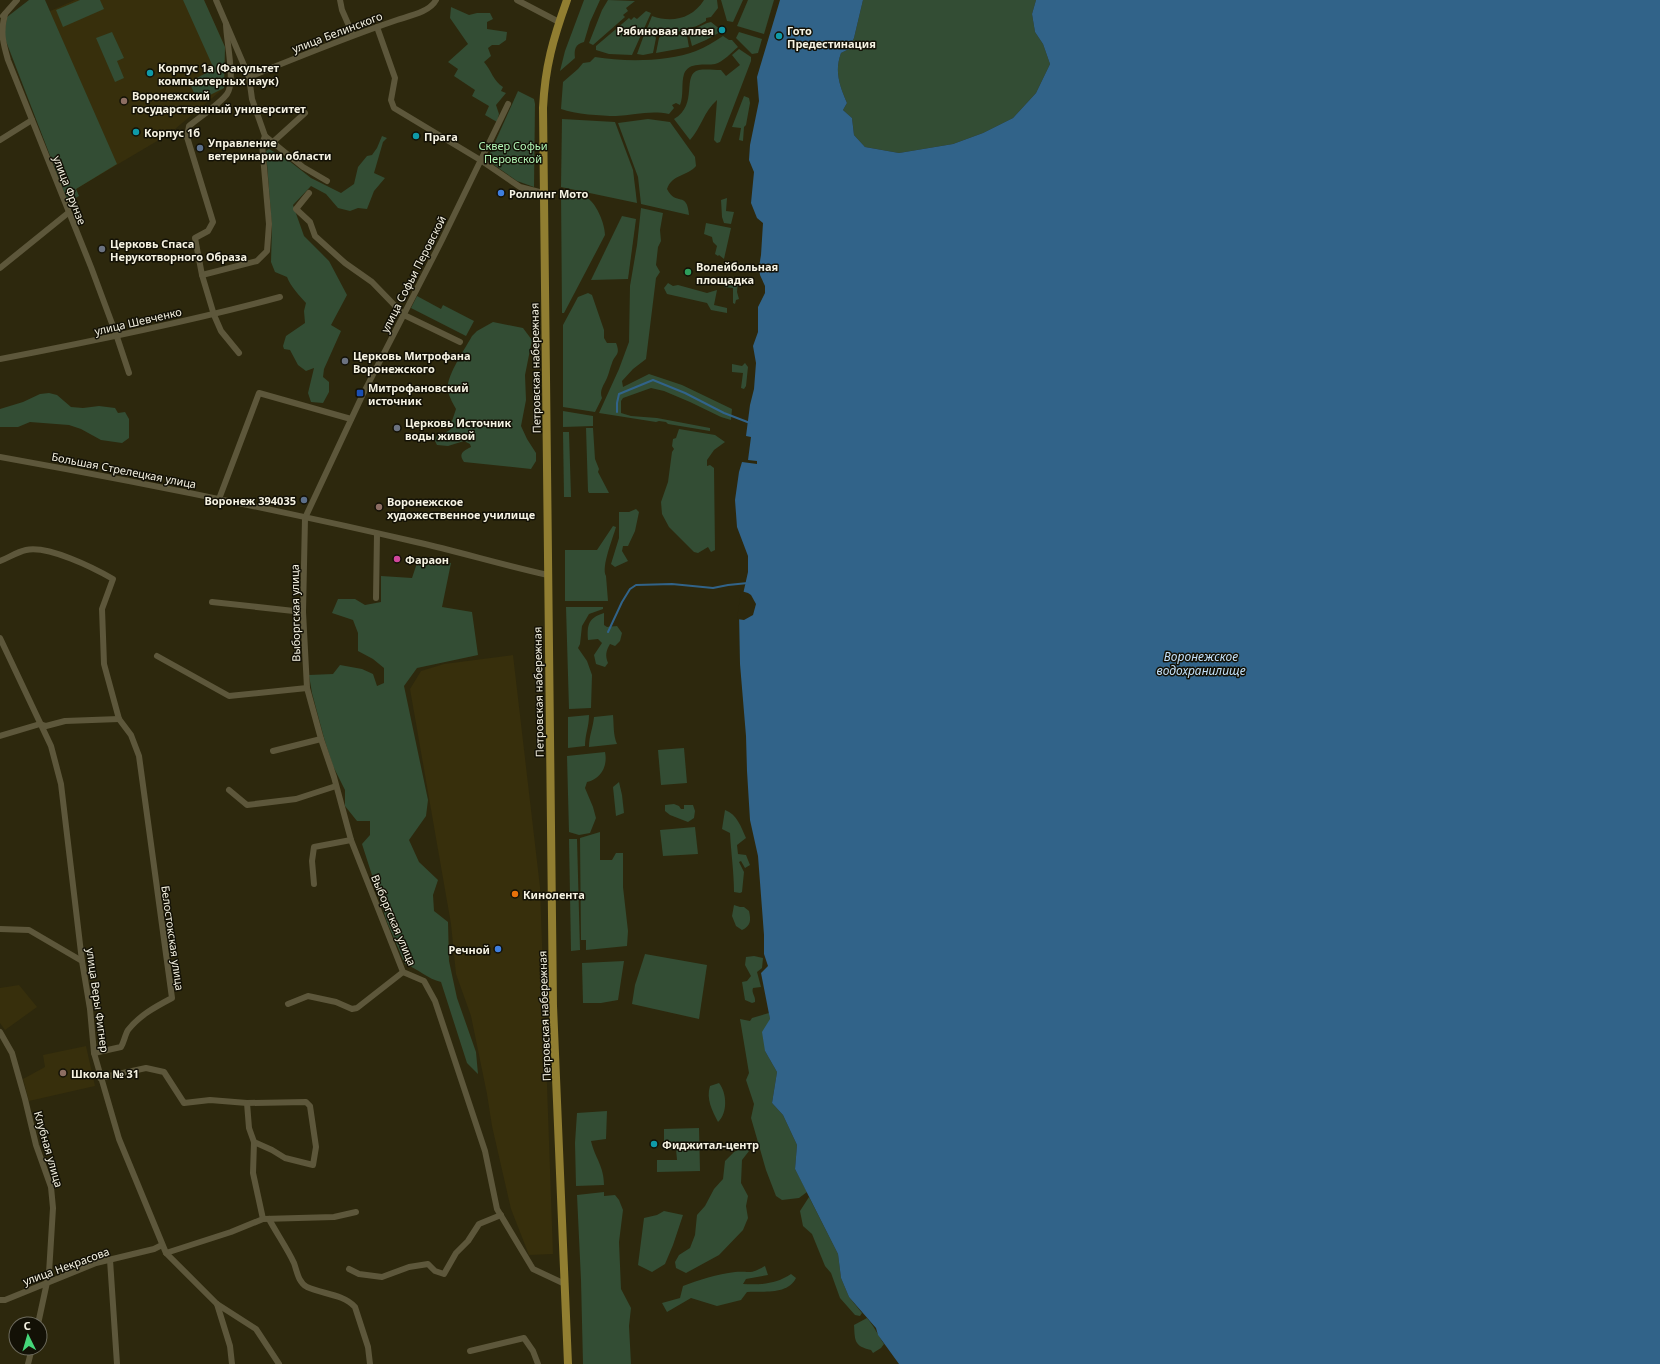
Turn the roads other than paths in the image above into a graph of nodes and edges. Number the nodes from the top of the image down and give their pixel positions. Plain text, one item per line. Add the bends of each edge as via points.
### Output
1 (18, 0) edge
2 (216, 0) edge
3 (340, 0) edge
4 (518, 0) edge
5 (567, 0) edge
6 (435, 3) edge
7 (2, 16) edge
8 (559, 22) junction
9 (226, 24) junction
10 (377, 27) junction
11 (353, 35) junction
12 (249, 77) junction
13 (508, 104) dead end
14 (305, 114) dead end
15 (32, 120) junction
16 (265, 136) junction
17 (0, 140) edge
18 (273, 142) junction
19 (482, 161) junction
20 (327, 181) dead end
21 (309, 193) dead end
22 (543, 194) junction
23 (68, 214) junction
24 (0, 268) edge
25 (202, 275) junction
26 (280, 297) dead end
27 (214, 315) junction
28 (404, 315) junction
29 (117, 336) junction
30 (460, 342) dead end
31 (239, 353) dead end
32 (0, 359) edge
33 (129, 373) dead end
34 (351, 419) junction
35 (0, 457) edge
36 (219, 499) junction
37 (305, 518) junction
38 (377, 534) junction
39 (0, 561) edge
40 (548, 575) junction
41 (376, 598) dead end
42 (212, 602) dead end
43 (303, 612) junction
44 (0, 638) edge
45 (157, 656) dead end
46 (307, 688) junction
47 (119, 719) junction
48 (40, 724) junction
49 (0, 736) edge
50 (321, 739) junction
51 (273, 751) dead end
52 (336, 786) junction
53 (229, 790) dead end
54 (351, 840) junction
55 (314, 884) dead end
56 (0, 928) edge
57 (82, 961) junction
58 (403, 972) junction
59 (288, 1004) dead end
60 (0, 1032) edge
61 (94, 1053) junction
62 (100, 1078) junction
63 (247, 1103) junction
64 (254, 1142) junction
65 (356, 1212) dead end
66 (501, 1215) junction
67 (266, 1219) junction
68 (162, 1245) junction
69 (166, 1253) junction
70 (110, 1260) junction
71 (349, 1269) dead end
72 (48, 1282) junction
73 (565, 1284) junction
74 (0, 1300) edge
75 (217, 1304) junction
76 (40, 1316) edge
77 (470, 1351) dead end
78 (117, 1364) edge
79 (232, 1364) edge
80 (279, 1364) edge
81 (370, 1364) edge
82 (538, 1364) edge
83 (568, 1364) edge

1 - 7 street
2 - 9 street
3 - 11 street
4 - 8 street
5 - 8 main road
6 - 10 street, улица Белинского
7 - 15 street, улица Фрунзе via 1,36
8 - 22 main road, Петровская набережная via 547,62 544,86
9 - 12 street
9 - 25 street via 230,87 226,95 189,126 187,137 213,222 208,231 195,238
10 - 11 street, улица Белинского
10 - 19 street via 395,78 391,100 394,108
11 - 12 street, улица Белинского
12 - 16 street via 252,99
13 - 19 street, улица Софьи Перовской
14 - 18 street
15 - 17 street
15 - 23 street, улица Фрунзе
16 - 18 street
16 - 25 street via 262,144 269,224 268,251 257,261
18 - 20 street
19 - 22 street via 520,187
19 - 28 street, улица Софьи Перовской
21 - 28 street via 296,209 310,222 315,236 345,263 372,282
22 - 40 main road, Петровская набережная
23 - 24 street
23 - 29 street, улица Фрунзе
25 - 27 street
26 - 27 street, улица Шевченко
27 - 29 street, улица Шевченко
27 - 31 street via 221,331
28 - 30 street
28 - 34 street, улица Софьи Перовской
29 - 32 street, улица Шевченко
29 - 33 street, улица Фрунзе
34 - 36 street via 259,393
34 - 37 street, улица Софьи Перовской
35 - 36 street, Большая Стрелецкая улица
36 - 37 street, Большая Стрелецкая улица
37 - 38 street, Большая Стрелецкая улица
37 - 43 street, Выборгская улица
38 - 40 street, Большая Стрелецкая улица
38 - 41 street
39 - 47 street via 26,550 40,549 94,568 113,579 102,610 104,664
40 - 73 main road, Петровская набережная via 553,1006
42 - 43 street
43 - 46 street, Выборгская улица
44 - 48 street, улица Веры Фигнер
45 - 46 street via 229,696
46 - 50 street, Выборгская улица
47 - 48 street via 65,721 46,726
47 - 61 street, Белостокская улица via 132,735 139,756 172,998 147,1011 127,1031 121,1047
48 - 49 street
48 - 57 street, улица Веры Фигнер via 51,746 60,784
50 - 51 street
50 - 52 street, Выборгская улица
52 - 53 street via 296,799 247,806
52 - 54 street, Выборгская улица
54 - 55 street via 314,847
54 - 58 street, Выборгская улица
56 - 57 street via 29,930
57 - 61 street, улица Веры Фигнер
58 - 59 street via 357,1008 352,1009 336,1002 308,996
58 - 66 street, Выборгская улица via 424,981 435,1001 485,1151 497,1209
60 - 72 street, Клубная улица via 12,1053 36,1145 51,1187 53,1208
61 - 62 street, улица Веры Фигнер
62 - 63 street via 146,1068 164,1072 184,1103 210,1100
62 - 68 street, улица Веры Фигнер via 120,1139
63 - 64 street via 249,1128
63 - 64 street via 306,1102 310,1106 316,1147 313,1164 285,1158
64 - 67 street via 253,1173
65 - 67 street via 334,1217
66 - 71 street via 479,1224 444,1274 435,1271 428,1264 408,1267 382,1277 359,1274
66 - 73 street, Выборгская улица via 533,1268
67 - 69 street
67 - 81 street via 294,1262 301,1283 340,1298 355,1307 368,1347
68 - 69 street, улица Веры Фигнер
68 - 70 street, улица Некрасова
69 - 75 street, улица Веры Фигнер
70 - 72 street, улица Некрасова
70 - 78 street
72 - 74 street, улица Некрасова
72 - 76 street, Клубная улица
73 - 83 main road, Петровская набережная
75 - 79 street via 230,1346
75 - 80 street, улица Веры Фигнер via 256,1329
77 - 82 street via 524,1338

